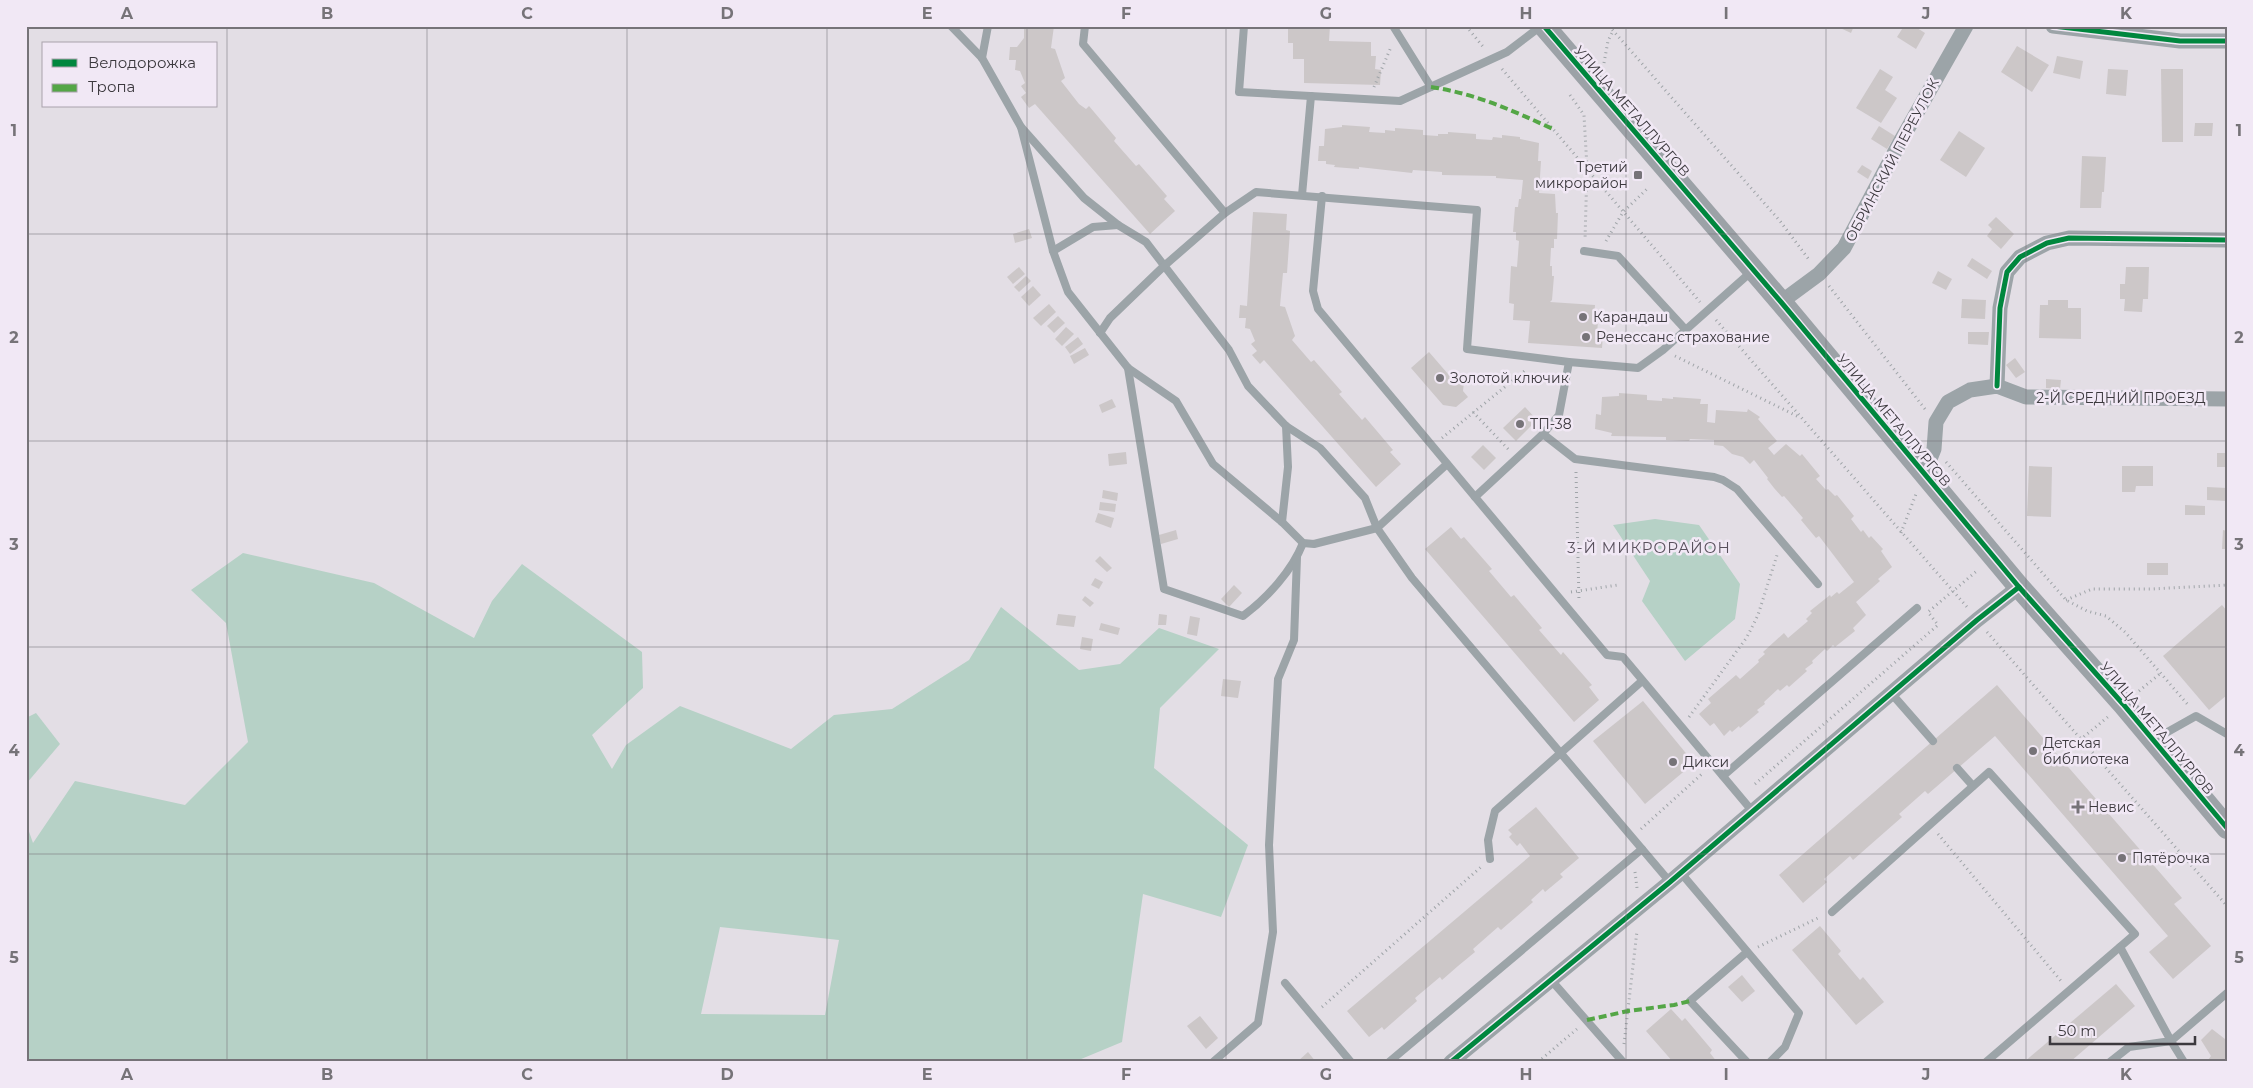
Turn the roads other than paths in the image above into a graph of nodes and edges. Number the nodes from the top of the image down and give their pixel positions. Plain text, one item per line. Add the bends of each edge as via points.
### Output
1 (951, 26) edge
2 (988, 26) edge
3 (1084, 26) edge
4 (1244, 26) edge
5 (1542, 26) edge
6 (1966, 26) edge
7 (2053, 26) edge
8 (1395, 30) edge
9 (2227, 41) edge
10 (982, 58) junction
11 (1431, 86) junction
12 (1311, 96) junction
13 (1021, 127) junction
14 (1302, 195) junction
15 (1322, 196) junction
16 (1225, 213) junction
17 (1118, 226) junction
18 (2227, 240) edge
19 (1053, 251) junction
20 (1584, 251) road end
21 (1164, 266) junction
22 (1754, 270) junction
23 (1781, 302) junction
24 (1685, 329) junction
25 (1100, 333) junction
26 (1569, 362) junction
27 (1128, 368) junction
28 (1998, 386) junction
29 (2227, 399) edge
30 (1286, 426) junction
31 (1543, 434) junction
32 (1447, 464) junction
33 (1924, 474) junction
34 (1474, 497) junction
35 (1282, 522) junction
36 (1377, 528) junction
37 (1303, 543) junction
38 (1297, 557) junction
39 (1818, 584) dead end
40 (2019, 587) junction
41 (1917, 608) dead end
42 (1642, 681) junction
43 (1892, 693) junction
44 (2227, 734) edge
45 (2153, 740) junction
46 (1933, 741) dead end
47 (1559, 753) junction
48 (1958, 768) dead end
49 (1723, 776) junction
50 (1973, 786) junction
51 (1754, 812) junction
52 (2227, 828) edge
53 (1642, 849) junction
54 (1490, 859) road end
55 (1676, 878) junction
56 (1832, 912) road end
57 (2120, 947) junction
58 (1747, 952) junction
59 (1551, 980) junction
60 (1285, 983) dead end
61 (2227, 993) edge
62 (2171, 1041) junction
63 (1623, 1061) edge
64 (1214, 1062) edge
65 (1351, 1062) edge
66 (1389, 1062) edge
67 (1451, 1062) edge
68 (1747, 1062) edge
69 (1770, 1062) edge
70 (1986, 1062) edge
71 (2110, 1062) edge
72 (2184, 1062) edge

1 - 10 lane
2 - 10 lane
3 - 16 lane via 1083,44
4 - 12 lane via 1239,92
5 - 11 lane via 1507,52
5 - 22 street, УЛИЦА МЕТАЛЛУРГОВ
6 - 23 street, ОБРИНСКИЙ ПЕРЕУЛОК via 1844,248 1820,274
7 - 9 street via 2180,41
8 - 11 lane
10 - 13 lane
11 - 12 lane via 1400,101
12 - 14 lane
13 - 17 lane via 1084,198
13 - 19 lane
14 - 15 lane
14 - 16 lane via 1256,192
15 - 26 lane via 1477,210 1468,349
15 - 32 lane via 1314,291 1318,309
16 - 21 lane
17 - 19 lane via 1093,227
17 - 21 lane via 1146,242
18 - 28 street via 2069,238 2047,243 2020,257 2007,272 2000,308
19 - 25 lane via 1068,292
20 - 24 lane via 1618,256
21 - 25 lane via 1110,318
21 - 30 lane via 1229,350 1248,386
22 - 23 street, УЛИЦА МЕТАЛЛУРГОВ
22 - 24 lane
23 - 33 street, УЛИЦА МЕТАЛЛУРГОВ
24 - 26 lane via 1638,368
25 - 27 lane
26 - 31 lane via 1559,415
27 - 35 lane via 1176,401 1213,464
27 - 38 lane via 1164,589 1243,616 1259,604
28 - 29 street, 2-Й СРЕДНИЙ ПРОЕЗД via 2026,397
28 - 33 street, 2-Й СРЕДНИЙ ПРОЕЗД via 1970,390 1948,402 1936,422 1934,449
30 - 35 lane via 1288,467
30 - 36 lane via 1320,448 1365,498
31 - 34 lane
31 - 39 lane via 1575,459 1723,480 1737,489
32 - 34 lane
32 - 36 lane
33 - 40 street, УЛИЦА МЕТАЛЛУРГОВ
34 - 42 lane via 1607,655 1623,657
35 - 37 lane
36 - 37 lane via 1314,544
36 - 47 lane via 1412,578
37 - 38 lane
38 - 64 lane via 1294,640 1278,679 1269,845 1273,932 1258,1023
40 - 43 street
40 - 45 street, УЛИЦА МЕТАЛЛУРГОВ
41 - 49 lane
42 - 47 lane
42 - 49 lane
43 - 46 lane
43 - 51 street
44 - 45 lane via 2196,716
45 - 52 street, УЛИЦА МЕТАЛЛУРГОВ
47 - 53 lane
47 - 54 lane via 1494,811 1488,840
48 - 50 lane
49 - 51 lane
50 - 56 lane
50 - 57 lane via 1989,772 2135,934
51 - 55 street
53 - 55 lane
53 - 66 lane
55 - 58 lane
55 - 59 street
57 - 62 lane
57 - 70 lane
58 - 68 lane via 1690,1001
58 - 69 lane via 1799,1013 1785,1047
59 - 63 lane
59 - 67 street
60 - 65 lane
61 - 62 lane
62 - 71 lane via 2129,1047
62 - 72 lane

